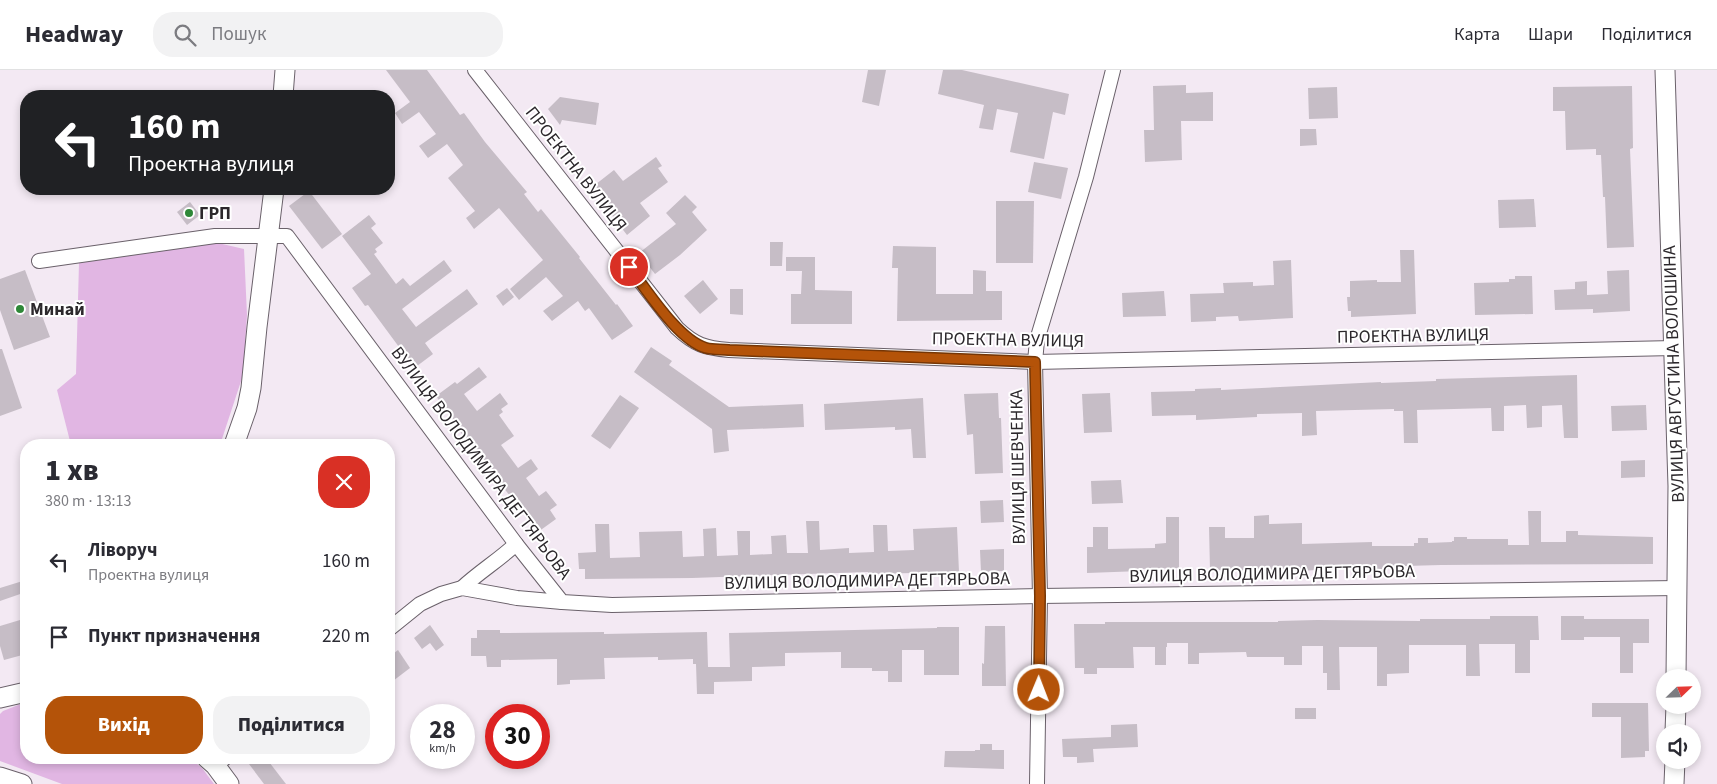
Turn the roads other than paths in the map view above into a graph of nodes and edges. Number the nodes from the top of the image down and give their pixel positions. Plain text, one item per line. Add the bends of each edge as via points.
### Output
1 (285, 70) edge
2 (475, 70) edge
3 (1113, 70) edge
4 (1665, 70) edge
5 (283, 90) edge
6 (273, 195) edge
7 (269, 235) junction
8 (39, 261) dead end
9 (1674, 348) junction
10 (1035, 362) junction
11 (236, 439) edge
12 (516, 544) junction
13 (462, 588) junction
14 (1678, 588) junction
15 (1040, 596) junction
16 (562, 602) junction
17 (395, 623) edge
18 (1676, 669) edge
19 (20, 693) edge
20 (0, 698) edge
21 (217, 764) edge
22 (1675, 769) edge
23 (0, 777) edge
24 (22, 784) edge
25 (228, 784) edge
26 (1038, 784) edge
27 (1674, 784) edge

1 - 5 street
2 - 10 street, ПРОЕКТНА ВУЛИЦЯ via 677,328 706,348
3 - 10 street, ВУЛИЦЯ ШЕВЧЕНКА via 1086,177 1037,340
4 - 9 street, ВУЛИЦЯ АВГУСТИНА ВОЛОШИНА
6 - 7 street
7 - 8 street via 215,236
7 - 11 street via 251,388
7 - 12 street, ВУЛИЦЯ ВОЛОДИМИРА ДЕГТЯРЬОВА via 287,236
9 - 10 street, ПРОЕКТНА ВУЛИЦЯ
9 - 14 street, ВУЛИЦЯ АВГУСТИНА ВОЛОШИНА
10 - 15 street, ВУЛИЦЯ ШЕВЧЕНКА
12 - 13 street
12 - 16 street, ВУЛИЦЯ ВОЛОДИМИРА ДЕГТЯРЬОВА
13 - 16 street
13 - 17 street via 420,604
14 - 15 street, ВУЛИЦЯ ВОЛОДИМИРА ДЕГТЯРЬОВА
14 - 18 street, ВУЛИЦЯ АВГУСТИНА ВОЛОШИНА
15 - 16 street, ВУЛИЦЯ ВОЛОДИМИРА ДЕГТЯРЬОВА via 612,605
15 - 26 street, ВУЛИЦЯ ШЕВЧЕНКА
19 - 20 street
21 - 25 street
22 - 27 street
23 - 24 street

